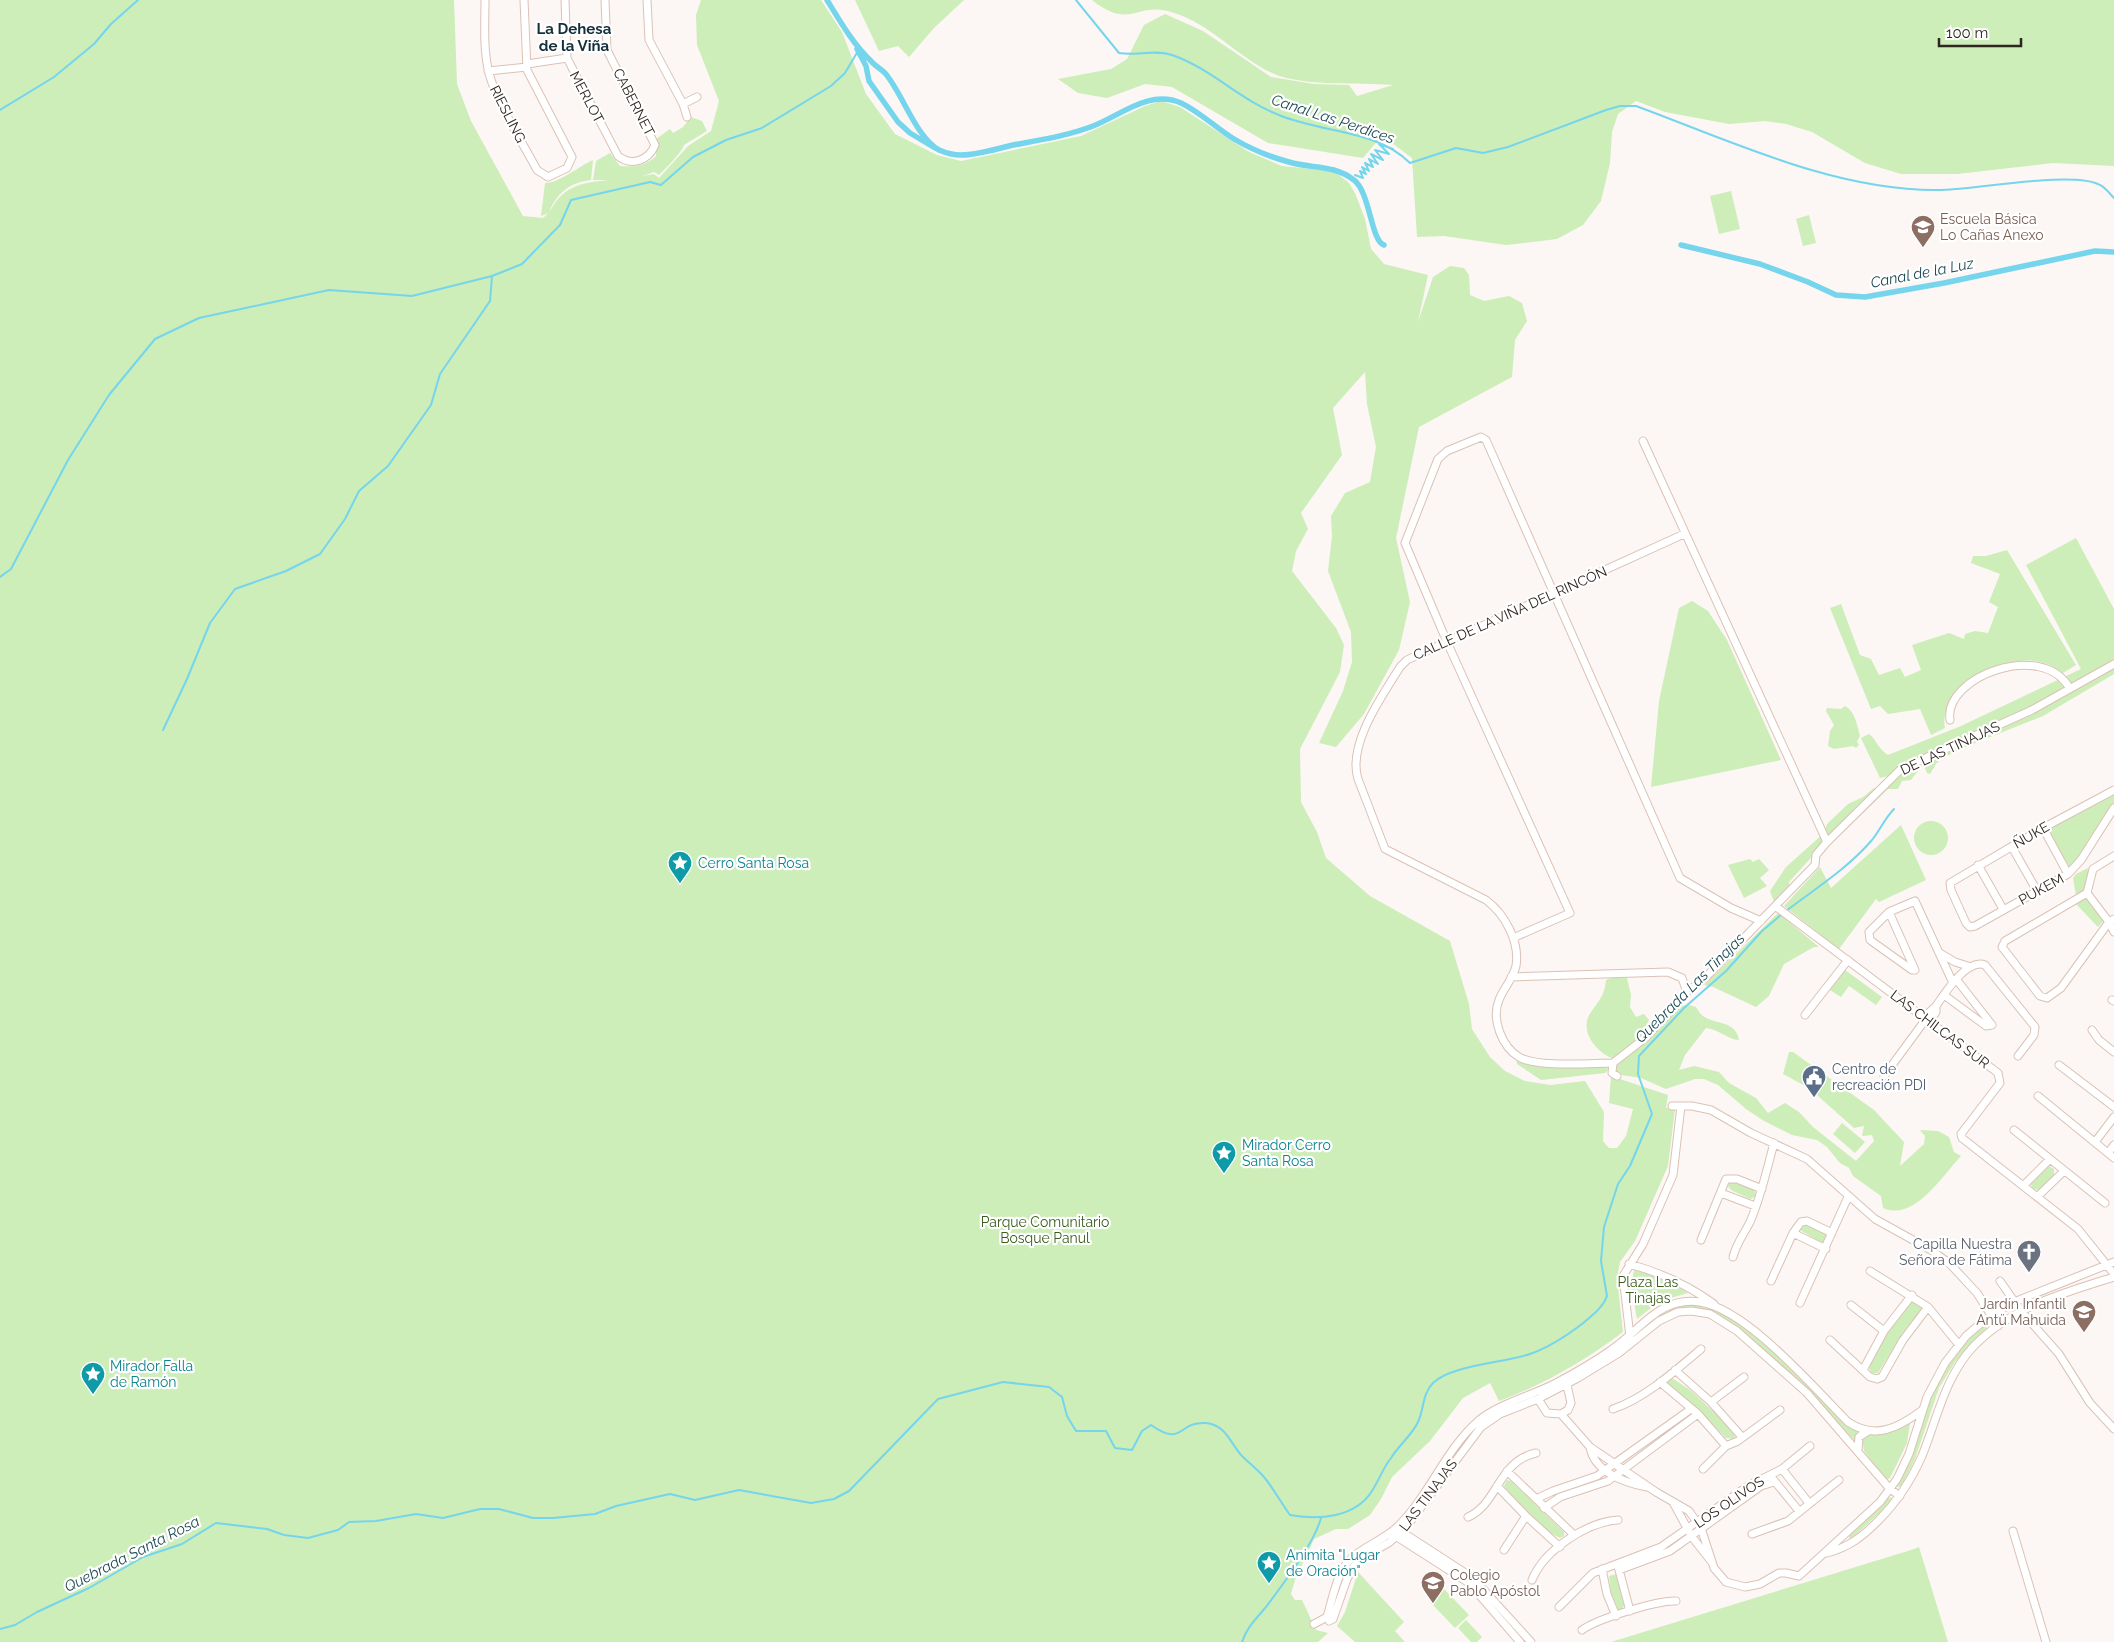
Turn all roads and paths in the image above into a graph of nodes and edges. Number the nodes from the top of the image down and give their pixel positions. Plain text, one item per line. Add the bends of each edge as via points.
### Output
1 (485, 0) edge
2 (524, 0) edge
3 (565, 0) edge
4 (605, 0) edge
5 (647, 0) edge
6 (567, 58) junction
7 (527, 66) junction
8 (488, 71) junction
9 (697, 97) dead end
10 (683, 104) junction
11 (687, 117) dead end
12 (622, 159) joint
13 (1642, 441) dead end
14 (1684, 534) junction
15 (1555, 593) junction
16 (1447, 642) junction
17 (2114, 664) edge
18 (2070, 689) junction
19 (1950, 720) dead end
20 (2114, 790) edge
21 (2114, 808) edge
22 (2043, 828) junction
23 (1827, 842) junction
24 (2012, 847) junction
25 (2114, 856) edge
26 (1978, 865) junction
27 (2068, 874) junction
28 (2037, 891) junction
29 (2087, 893) junction
30 (1775, 906) junction
31 (2003, 909) junction
32 (1889, 912) junction
33 (1761, 921) junction
34 (2112, 921) edge
35 (1970, 927) joint
36 (2114, 932) edge
37 (1513, 938) junction
38 (1938, 952) junction
39 (1848, 960) junction
40 (1971, 966) junction
41 (1512, 976) junction
42 (1954, 981) junction
43 (1687, 992) junction
44 (1944, 995) junction
45 (1805, 1016) dead end
46 (1927, 1020) junction
47 (2092, 1030) dead end
48 (2114, 1052) edge
49 (2018, 1056) dead end
50 (1614, 1063) junction
51 (2059, 1065) dead end
52 (1617, 1076) dead end
53 (1884, 1076) dead end
54 (2038, 1096) dead end
55 (1672, 1106) dead end
56 (1681, 1106) junction
57 (2114, 1107) edge
58 (2114, 1117) edge
59 (2014, 1130) dead end
60 (2095, 1142) junction
61 (1774, 1143) junction
62 (2114, 1145) edge
63 (2111, 1155) edge
64 (2049, 1160) junction
65 (2064, 1171) junction
66 (2024, 1185) junction
67 (1762, 1189) junction
68 (1721, 1193) junction
69 (2038, 1196) junction
70 (1848, 1197) junction
71 (2105, 1203) dead end
72 (1755, 1206) junction
73 (1793, 1233) junction
74 (1832, 1233) junction
75 (1701, 1240) dead end
76 (1826, 1249) junction
77 (1733, 1257) dead end
78 (1629, 1264) junction
79 (2111, 1264) edge
80 (1870, 1271) dead end
81 (2114, 1275) edge
82 (1771, 1281) dead end
83 (2000, 1281) dead end
84 (1685, 1286) junction
85 (1912, 1295) junction
86 (1688, 1302) junction
87 (2014, 1302) junction
88 (1800, 1303) dead end
89 (1851, 1305) dead end
90 (1716, 1306) junction
91 (1928, 1306) junction
92 (2020, 1311) junction
93 (1993, 1315) junction
94 (1998, 1326) junction
95 (1884, 1331) junction
96 (1630, 1340) junction
97 (1830, 1340) dead end
98 (1959, 1345) junction
99 (1701, 1349) dead end
100 (1675, 1370) junction
101 (1863, 1370) junction
102 (1744, 1377) dead end
103 (1660, 1382) junction
104 (1567, 1385) junction
105 (1538, 1399) junction
106 (1710, 1402) junction
107 (1613, 1409) dead end
108 (1691, 1409) junction
109 (1780, 1410) dead end
110 (1921, 1411) junction
111 (1561, 1414) junction
112 (1698, 1414) junction
113 (2114, 1429) edge
114 (1868, 1431) junction
115 (1742, 1437) junction
116 (1726, 1446) junction
117 (1810, 1446) dead end
118 (1590, 1447) junction
119 (1858, 1451) junction
120 (1536, 1453) dead end
121 (1614, 1463) junction
122 (1622, 1468) junction
123 (1703, 1469) dead end
124 (1782, 1469) junction
125 (1605, 1470) junction
126 (1507, 1471) junction
127 (1613, 1475) junction
128 (1770, 1475) junction
129 (1839, 1480) dead end
130 (1774, 1482) junction
131 (1497, 1486) junction
132 (1650, 1488) junction
133 (1890, 1489) junction
134 (1900, 1496) junction
135 (1536, 1499) junction
136 (1809, 1502) junction
137 (1674, 1504) junction
138 (1544, 1508) junction
139 (1798, 1511) junction
140 (1526, 1516) junction
141 (1468, 1517) dead end
142 (1618, 1520) dead end
143 (1697, 1522) junction
144 (1701, 1528) junction
145 (1688, 1529) junction
146 (2013, 1531) dead end
147 (1396, 1532) junction
148 (1573, 1534) junction
149 (1752, 1534) dead end
150 (1692, 1537) junction
151 (1560, 1547) junction
152 (1504, 1550) dead end
153 (1824, 1553) junction
154 (1712, 1563) junction
155 (1618, 1567) junction
156 (1602, 1568) junction
157 (1532, 1580) dead end
158 (1676, 1601) dead end
159 (1560, 1607) dead end
160 (1630, 1611) junction
161 (1616, 1616) junction
162 (1314, 1624) dead end
163 (1582, 1630) dead end
164 (1520, 1642) edge
165 (1531, 1642) edge
166 (2046, 1642) edge

1 - 8 street, RIESLING
2 - 7 street
3 - 6 street, MERLOT
4 - 12 street, CABERNET via 607,50 655,145 642,160 630,162
5 - 10 street via 648,40
6 - 7 street
6 - 12 street, MERLOT
7 - 8 street
7 - 8 street, RIESLING via 571,155 569,166 548,177 538,172 500,101
9 - 10 street
10 - 11 street
13 - 14 street
14 - 15 street, CALLE DE LA VIÑA DEL RINCÓN
14 - 23 street
15 - 16 street, CALLE DE LA VIÑA DEL RINCÓN
15 - 16 street via 1486,440 1479,437 1462,444 1438,459 1405,543
15 - 33 street via 1680,878 1731,908
16 - 37 street via 1570,913
16 - 37 street, CALLE DE LA VIÑA DEL RINCÓN via 1412,657 1400,666 1365,726 1357,775 1385,850 1486,900 1496,909
17 - 18 street, DE LAS TINAJAS
18 - 19 street via 2061,676 2043,668 2017,666 1997,669 1979,677 1956,699 1949,713
18 - 23 street, DE LAS TINAJAS via 2032,710 1901,769
20 - 22 street, ÑUKE
21 - 27 street, PUKEM via 2081,860
22 - 24 street, ÑUKE
22 - 27 street
23 - 30 street, DE LAS TINAJAS via 1816,855 1815,865
24 - 26 street, ÑUKE
24 - 28 street
25 - 29 street via 2093,869
26 - 31 street
26 - 35 street, ÑUKE via 1950,883
27 - 28 street, PUKEM
28 - 31 street, PUKEM
29 - 34 street
29 - 34 street via 2005,941 2002,947 2040,996 2047,998 2060,988
30 - 33 street, DE LAS TINAJAS
30 - 39 street, LAS CHILCAS SUR
31 - 35 street, PUKEM
32 - 32 street via 1915,967 1915,970 1868,937 1868,932
32 - 38 street via 1915,901
33 - 43 street, DE LAS TINAJAS
34 - 36 street
37 - 41 street, CALLE DE LA VIÑA DEL RINCÓN via 1516,962
38 - 40 street via 1955,962
38 - 42 street
39 - 45 street
39 - 46 street, LAS CHILCAS SUR
40 - 42 street
40 - 49 street via 1985,965 2035,1027 2034,1035
41 - 43 street via 1668,972 1682,978
41 - 50 street via 1499,999 1496,1017 1504,1040 1520,1058 1550,1064
42 - 44 street
42 - 44 street via 1992,1025 1986,1026
43 - 50 street, DE LAS TINAJAS via 1645,1038
44 - 46 street via 1936,1006 1936,1012
46 - 53 street
46 - 66 street, LAS CHILCAS SUR via 1999,1074 2000,1083 1961,1134 1965,1141
47 - 48 street
50 - 52 street via 1612,1073
51 - 57 street
54 - 60 street
55 - 56 street
56 - 61 street via 1717,1113
56 - 78 street via 1673,1175 1643,1244
58 - 60 street
59 - 64 street
60 - 63 street
61 - 67 street
61 - 70 street via 1814,1163
62 - 63 street
64 - 65 street
64 - 66 street
65 - 69 street
65 - 71 street
66 - 69 street, LAS CHILCAS SUR
67 - 68 street via 1731,1178 1726,1180
67 - 72 street
68 - 72 street
68 - 75 street
69 - 79 street, LAS CHILCAS SUR via 2078,1229
70 - 74 street
70 - 93 street via 1883,1225 1943,1258 1971,1285
72 - 77 street
73 - 74 street via 1797,1225 1807,1221
73 - 76 street
73 - 82 street
74 - 76 street
76 - 88 street
78 - 84 street via 1655,1271
78 - 96 street via 1623,1283
79 - 81 street, LAS CHILCAS SUR
79 - 87 street
80 - 85 street
81 - 92 street
83 - 87 street
84 - 86 street via 1690,1293
84 - 90 street
85 - 91 street
85 - 95 street
86 - 90 street
86 - 96 street via 1658,1310
87 - 92 street
87 - 93 street
89 - 95 street
90 - 114 street via 1745,1324 1777,1351 1848,1422
91 - 98 street
91 - 101 street via 1882,1376 1874,1379
92 - 94 street
92 - 113 street via 2047,1338 2083,1393
93 - 94 street
93 - 98 street
94 - 134 street via 1973,1347 1956,1371 1922,1455
95 - 101 street
96 - 104 street, LAS TINAJAS
96 - 119 street via 1672,1314 1698,1311 1716,1317 1780,1367
96 - 147 street, LAS TINAJAS via 1564,1379 1479,1421
97 - 101 street
98 - 110 street via 1942,1369
99 - 100 street
100 - 103 street
100 - 106 street
102 - 106 street
103 - 107 street
103 - 108 street
104 - 105 street, LAS TINAJAS
104 - 111 street via 1572,1400 1568,1410
105 - 111 street via 1548,1413
105 - 147 street, LAS TINAJAS via 1500,1414 1481,1427
106 - 115 street
108 - 112 street
108 - 121 street
109 - 115 street
110 - 114 street via 1892,1429
110 - 133 street via 1909,1454
111 - 118 street
112 - 116 street
112 - 122 street
114 - 119 street via 1859,1437
115 - 116 street
116 - 123 street
117 - 124 street, LOS OLIVOS
118 - 121 street
118 - 125 street via 1591,1455
119 - 133 street
120 - 126 street via 1520,1458
121 - 122 street
121 - 125 street
122 - 127 street
122 - 132 street
124 - 128 street, LOS OLIVOS
124 - 136 street
125 - 127 street
125 - 135 street
126 - 131 street
126 - 135 street
127 - 132 street via 1631,1484
127 - 138 street via 1608,1481 1553,1500
128 - 130 street
128 - 143 street, LOS OLIVOS via 1748,1486
129 - 136 street
130 - 139 street
130 - 144 street, LOS OLIVOS via 1760,1486
131 - 140 street
131 - 141 street via 1481,1507
132 - 137 street
133 - 134 street
133 - 153 street
134 - 153 street via 1857,1541
135 - 138 street
136 - 139 street
137 - 143 street via 1689,1512
137 - 145 street
138 - 148 street
139 - 149 street via 1782,1524
140 - 151 street
140 - 152 street
142 - 148 street via 1595,1524
143 - 144 street
143 - 145 street, LOS OLIVOS
144 - 150 street, LOS OLIVOS
144 - 154 street
145 - 150 street
145 - 155 street, LOS OLIVOS via 1661,1547
146 - 166 street
147 - 162 street, LAS TINAJAS via 1348,1562 1341,1573 1327,1617
147 - 164 street via 1469,1583
147 - 165 street via 1473,1578
148 - 151 street
150 - 154 street
150 - 155 street, LOS OLIVOS via 1661,1556
151 - 157 street
153 - 154 street via 1802,1575 1779,1573 1755,1586 1740,1587 1722,1579
155 - 156 street
155 - 160 street
156 - 159 street
156 - 161 street
158 - 160 street via 1668,1600
160 - 161 street
161 - 163 street

